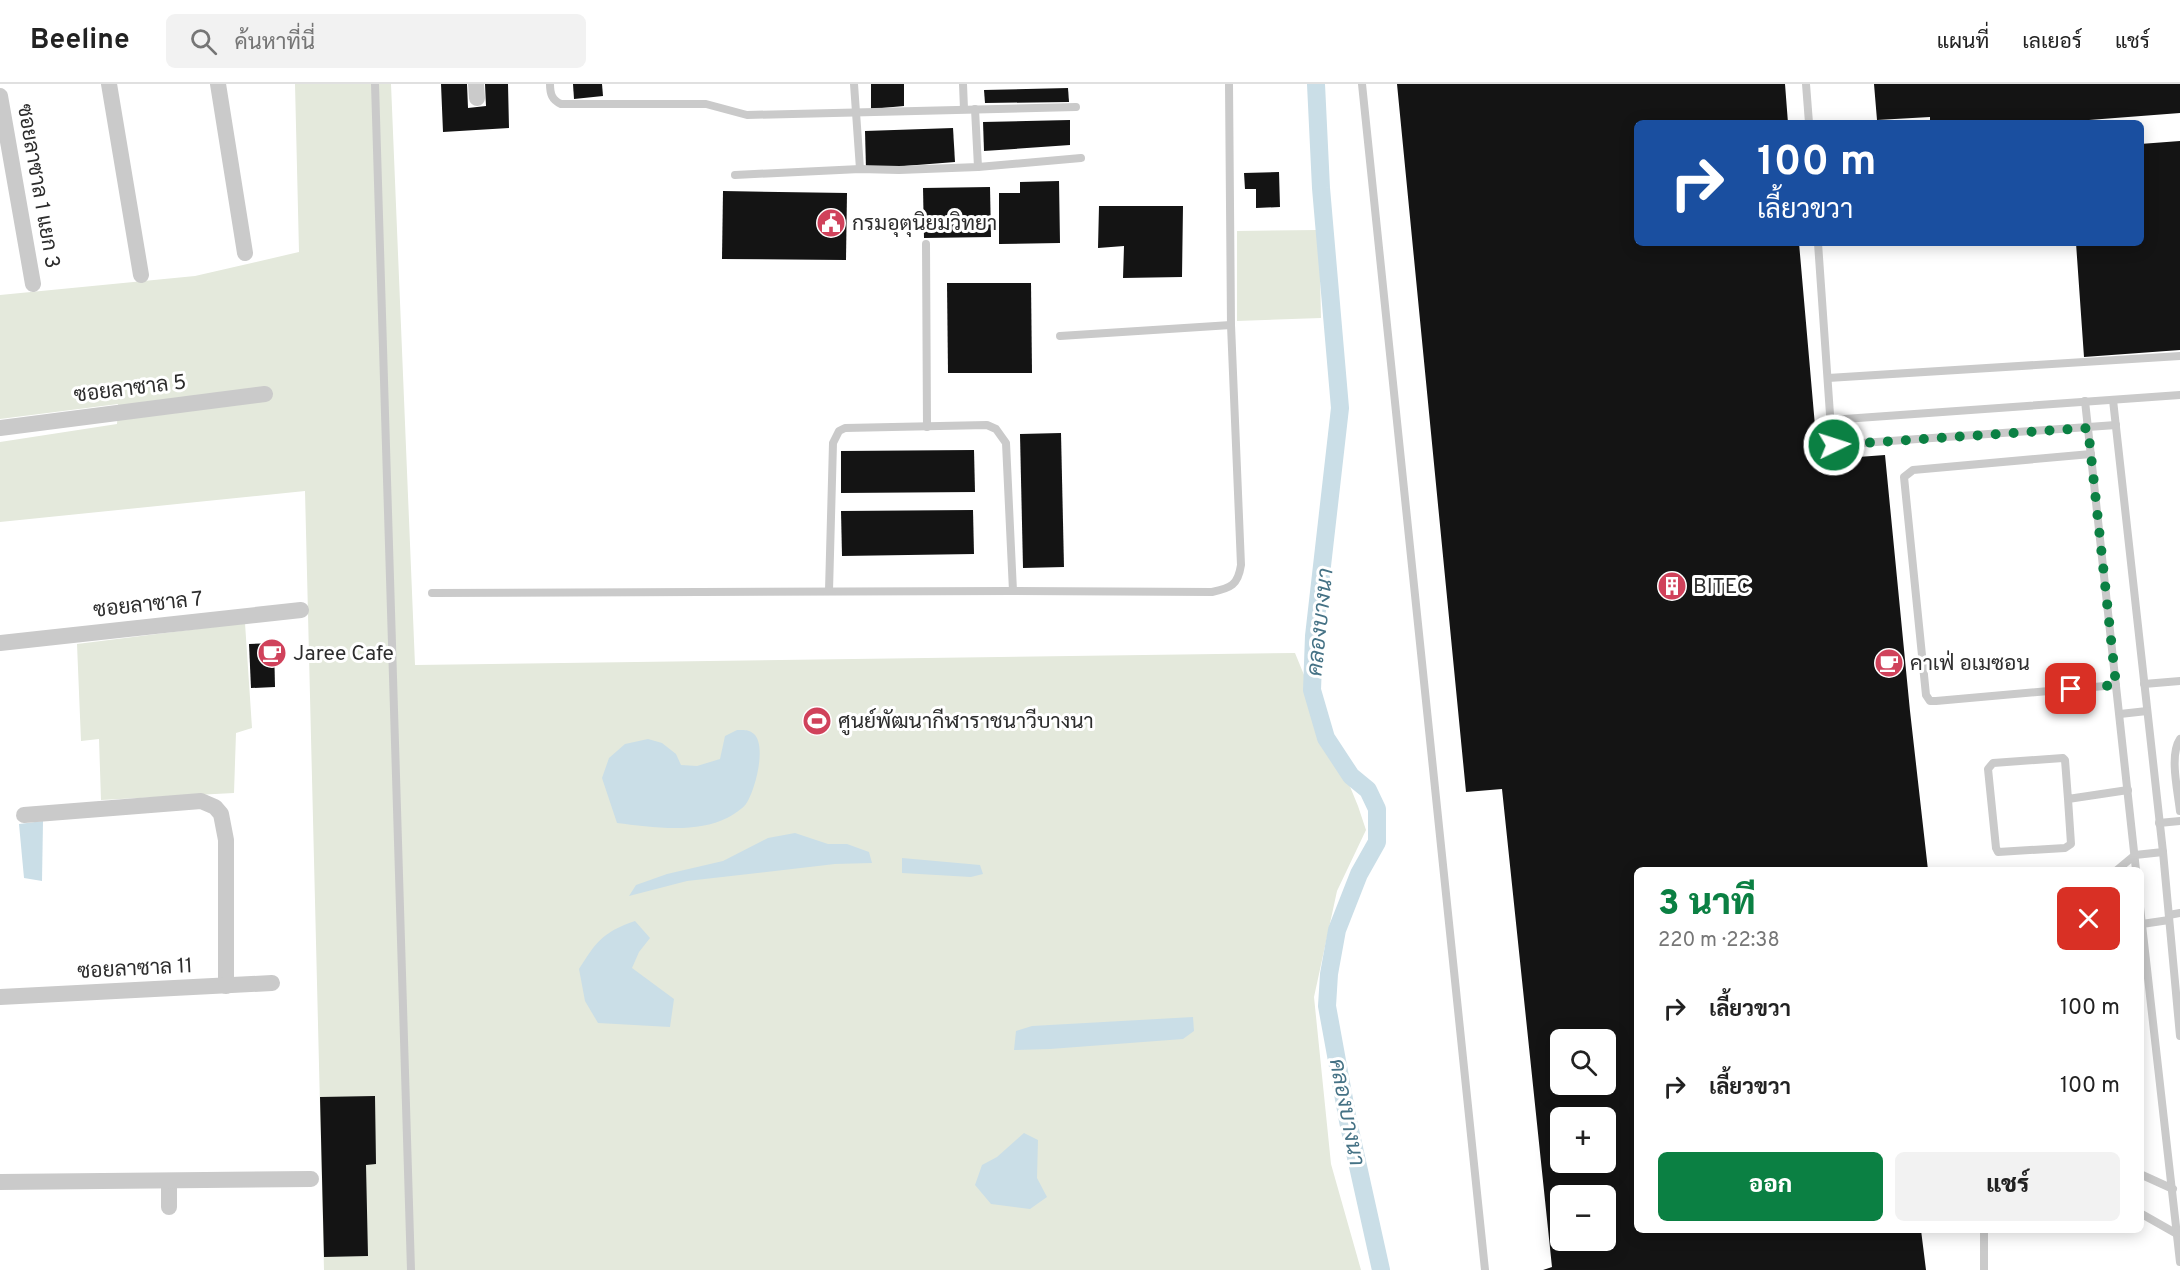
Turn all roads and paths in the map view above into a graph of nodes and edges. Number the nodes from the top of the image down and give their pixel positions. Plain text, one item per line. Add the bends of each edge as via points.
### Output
1 (109, 84) edge
2 (218, 84) edge
3 (375, 84) edge
4 (550, 84) edge
5 (854, 84) edge
6 (963, 84) edge
7 (1229, 84) edge
8 (1362, 84) edge
9 (1806, 84) edge
10 (0, 96) edge
11 (1077, 107) dead end
12 (964, 109) junction
13 (975, 109) junction
14 (855, 113) junction
15 (1809, 120) edge
16 (1081, 158) dead end
17 (978, 166) junction
18 (860, 169) junction
19 (735, 175) dead end
20 (926, 244) dead end
21 (1818, 246) edge
22 (244, 253) dead end
23 (141, 275) dead end
24 (33, 284) dead end
25 (1231, 325) junction
26 (1060, 336) dead end
27 (2180, 356) edge
28 (1828, 378) junction
29 (265, 394) dead end
30 (2180, 395) edge
31 (2114, 400) junction
32 (2085, 401) junction
33 (1830, 420) junction
34 (2116, 425) junction
35 (927, 427) junction
36 (0, 428) edge
37 (2088, 428) junction
38 (2091, 454) junction
39 (829, 591) junction
40 (1013, 591) junction
41 (432, 593) dead end
42 (301, 610) dead end
43 (0, 643) edge
44 (2180, 681) edge
45 (2144, 684) junction
46 (2116, 685) junction
47 (2147, 711) junction
48 (2120, 714) junction
49 (2180, 739) edge
50 (2128, 790) junction
51 (2068, 799) junction
52 (2180, 811) edge
53 (24, 815) dead end
54 (2180, 821) edge
55 (2159, 823) junction
56 (2163, 852) junction
57 (2135, 855) junction
58 (2121, 867) edge
59 (2136, 867) edge
60 (2180, 913) edge
61 (2169, 918) junction
62 (2144, 924) edge
63 (2144, 941) edge
64 (272, 983) dead end
65 (226, 986) junction
66 (0, 997) edge
67 (2178, 1007) edge
68 (2180, 1036) edge
69 (2144, 1176) edge
70 (311, 1179) dead end
71 (169, 1181) junction
72 (0, 1182) edge
73 (2173, 1189) junction
74 (169, 1207) dead end
75 (2144, 1215) edge
76 (1984, 1233) edge
77 (2177, 1234) junction
78 (2180, 1262) edge
79 (411, 1270) edge
80 (1485, 1270) edge
81 (1984, 1270) edge

1 - 23 street
2 - 22 street
3 - 79 lane
4 - 14 lane via 554,101 561,104 705,104 747,115
5 - 14 lane
6 - 12 lane
7 - 25 lane
8 - 80 lane
9 - 15 lane
10 - 24 street, ซอยลาซาล 1 แยก 3
11 - 13 lane
12 - 13 lane
12 - 14 lane
13 - 17 lane
14 - 18 lane
16 - 17 lane
17 - 18 lane
18 - 19 lane
20 - 35 lane
21 - 28 lane
25 - 26 lane
25 - 40 lane via 1239,578 1225,589 1212,592
27 - 28 lane
28 - 33 lane
29 - 36 street, ซอยลาซาล 5
30 - 31 lane
31 - 32 lane
31 - 34 lane
32 - 33 lane
32 - 37 lane
33 - 37 lane via 1832,443 1837,445
34 - 37 lane
34 - 45 lane
35 - 39 lane via 845,428 835,436
35 - 40 lane via 987,425 996,429 1006,443
37 - 38 lane
38 - 46 lane
38 - 46 lane via 1913,470 1904,477 1926,695 1930,701 1936,701
39 - 40 lane
39 - 41 lane
42 - 43 street, ซอยลาซาล 7
44 - 45 lane
45 - 47 lane
46 - 48 lane
47 - 48 lane
47 - 55 lane
48 - 50 lane
49 - 52 lane via 2174,756
50 - 51 lane
50 - 57 lane
51 - 51 lane via 2063,758 1991,765 1988,769 1998,852 2065,848 2071,844
53 - 65 street via 201,801 215,807 226,840
54 - 55 lane
55 - 56 lane
56 - 57 lane
56 - 61 lane
57 - 58 lane
57 - 59 lane
60 - 61 lane
61 - 62 lane
61 - 67 lane
63 - 73 lane
64 - 65 street, ซอยลาซาล 11
65 - 66 street, ซอยลาซาล 11
67 - 68 lane
69 - 73 lane
70 - 71 street
71 - 72 street
71 - 74 street
73 - 77 lane
75 - 77 lane
76 - 81 lane
77 - 78 lane

